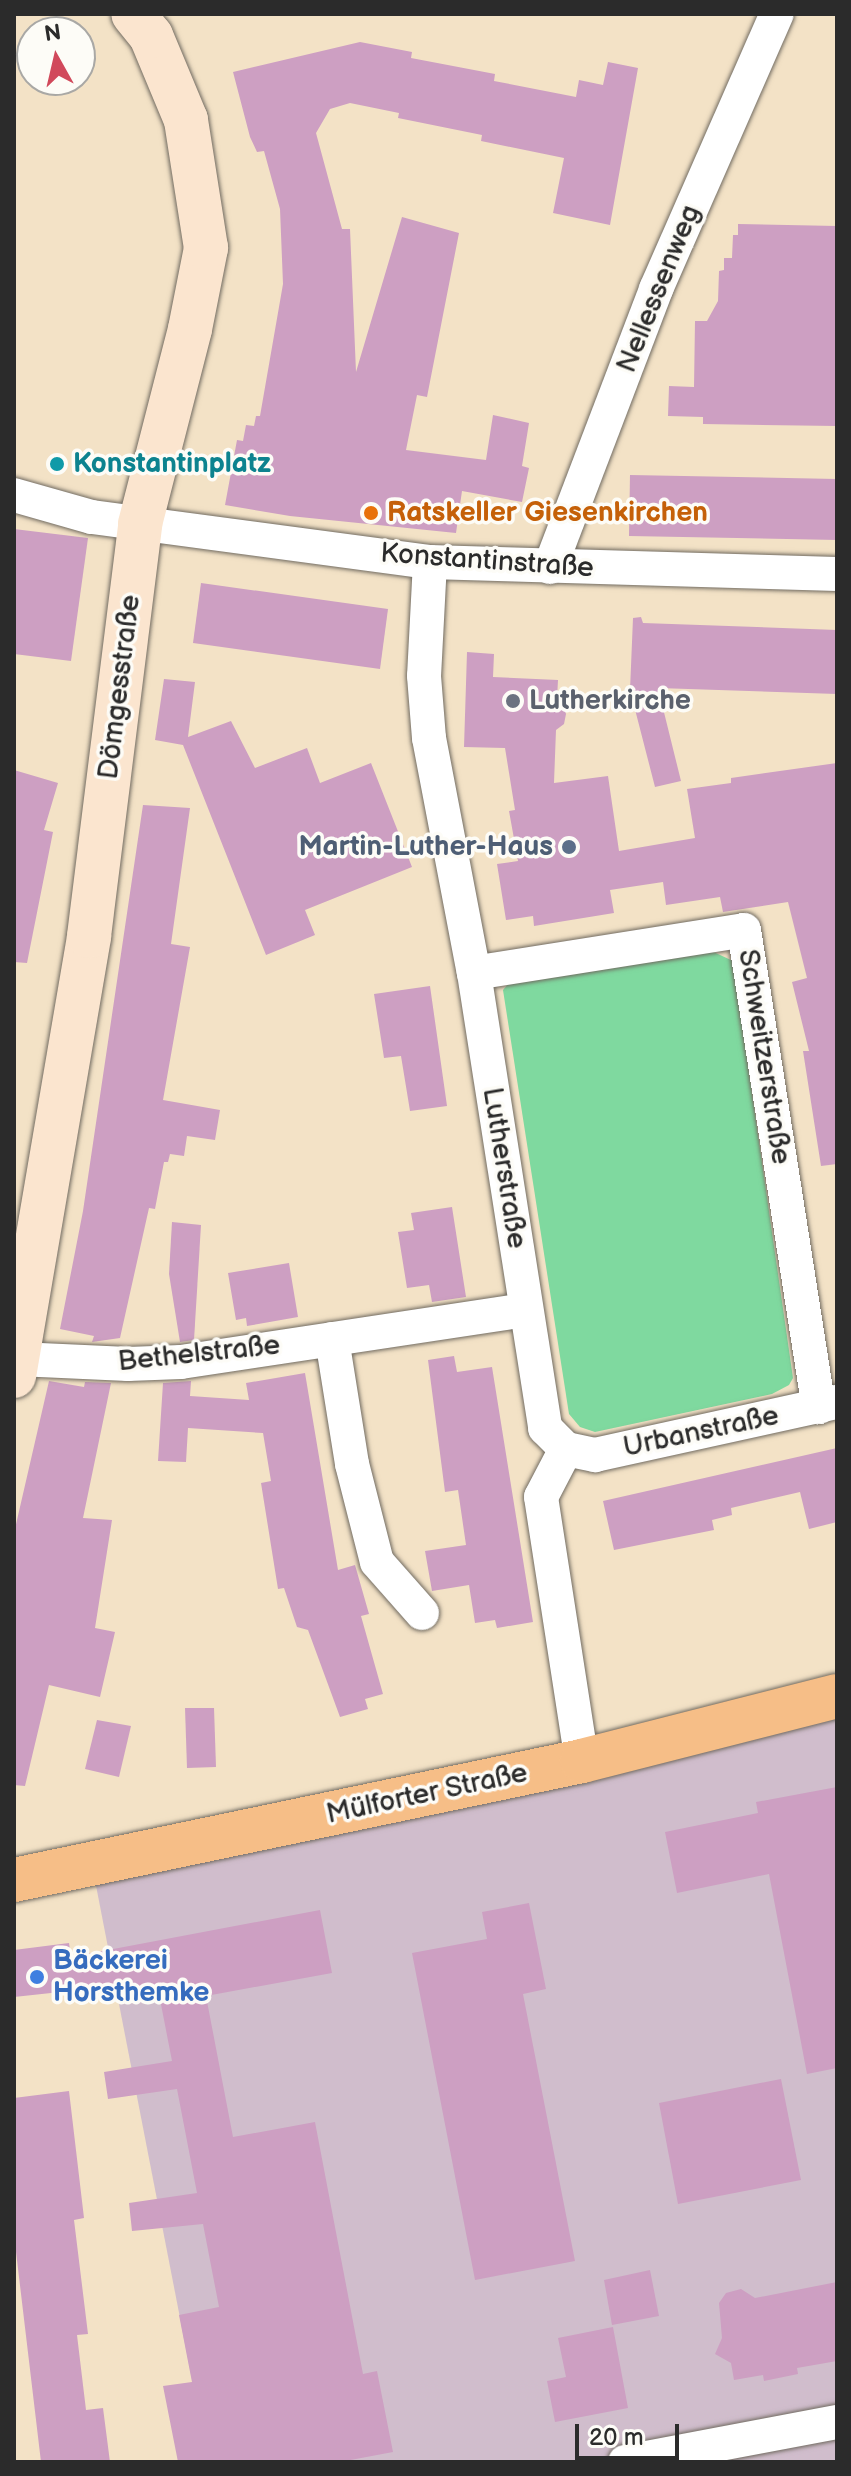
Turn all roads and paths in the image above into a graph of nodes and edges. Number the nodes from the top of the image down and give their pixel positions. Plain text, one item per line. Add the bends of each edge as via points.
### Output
1 (133, 14) edge
2 (777, 14) edge
3 (14, 495) edge
4 (140, 524) junction
5 (430, 562) junction
6 (550, 567) junction
7 (837, 574) edge
8 (474, 973) junction
9 (526, 1310) junction
10 (332, 1339) junction
11 (16, 1368) edge
12 (828, 1404) edge
13 (566, 1449) junction
14 (422, 1613) dead end
15 (837, 1696) edge
16 (582, 1761) junction
17 (14, 1880) edge
18 (837, 2422) edge
19 (625, 2462) edge

1 - 4 main road, Dömgesstraße via 151,36 186,120 206,248
2 - 6 street, Nellessenweg via 656,289
3 - 4 street
4 - 5 street, Konstantinstraße
4 - 11 main road, Dömgesstraße via 89,936
5 - 6 street, Konstantinstraße
5 - 8 street, Lutherstraße via 424,676 429,738
6 - 7 street, Konstantinstraße
8 - 9 street, Lutherstraße
8 - 12 street, Schweitzerstraße via 744,930
9 - 10 street, Bethelstraße
9 - 13 street, Lutherstraße via 545,1428
10 - 11 street, Bethelstraße via 181,1362
10 - 14 street via 352,1464 377,1562
12 - 13 street, Urbanstraße via 595,1455
13 - 16 street via 541,1497
15 - 16 main road, Mülforter Straße
16 - 17 main road, Mülforter Straße
18 - 19 street

